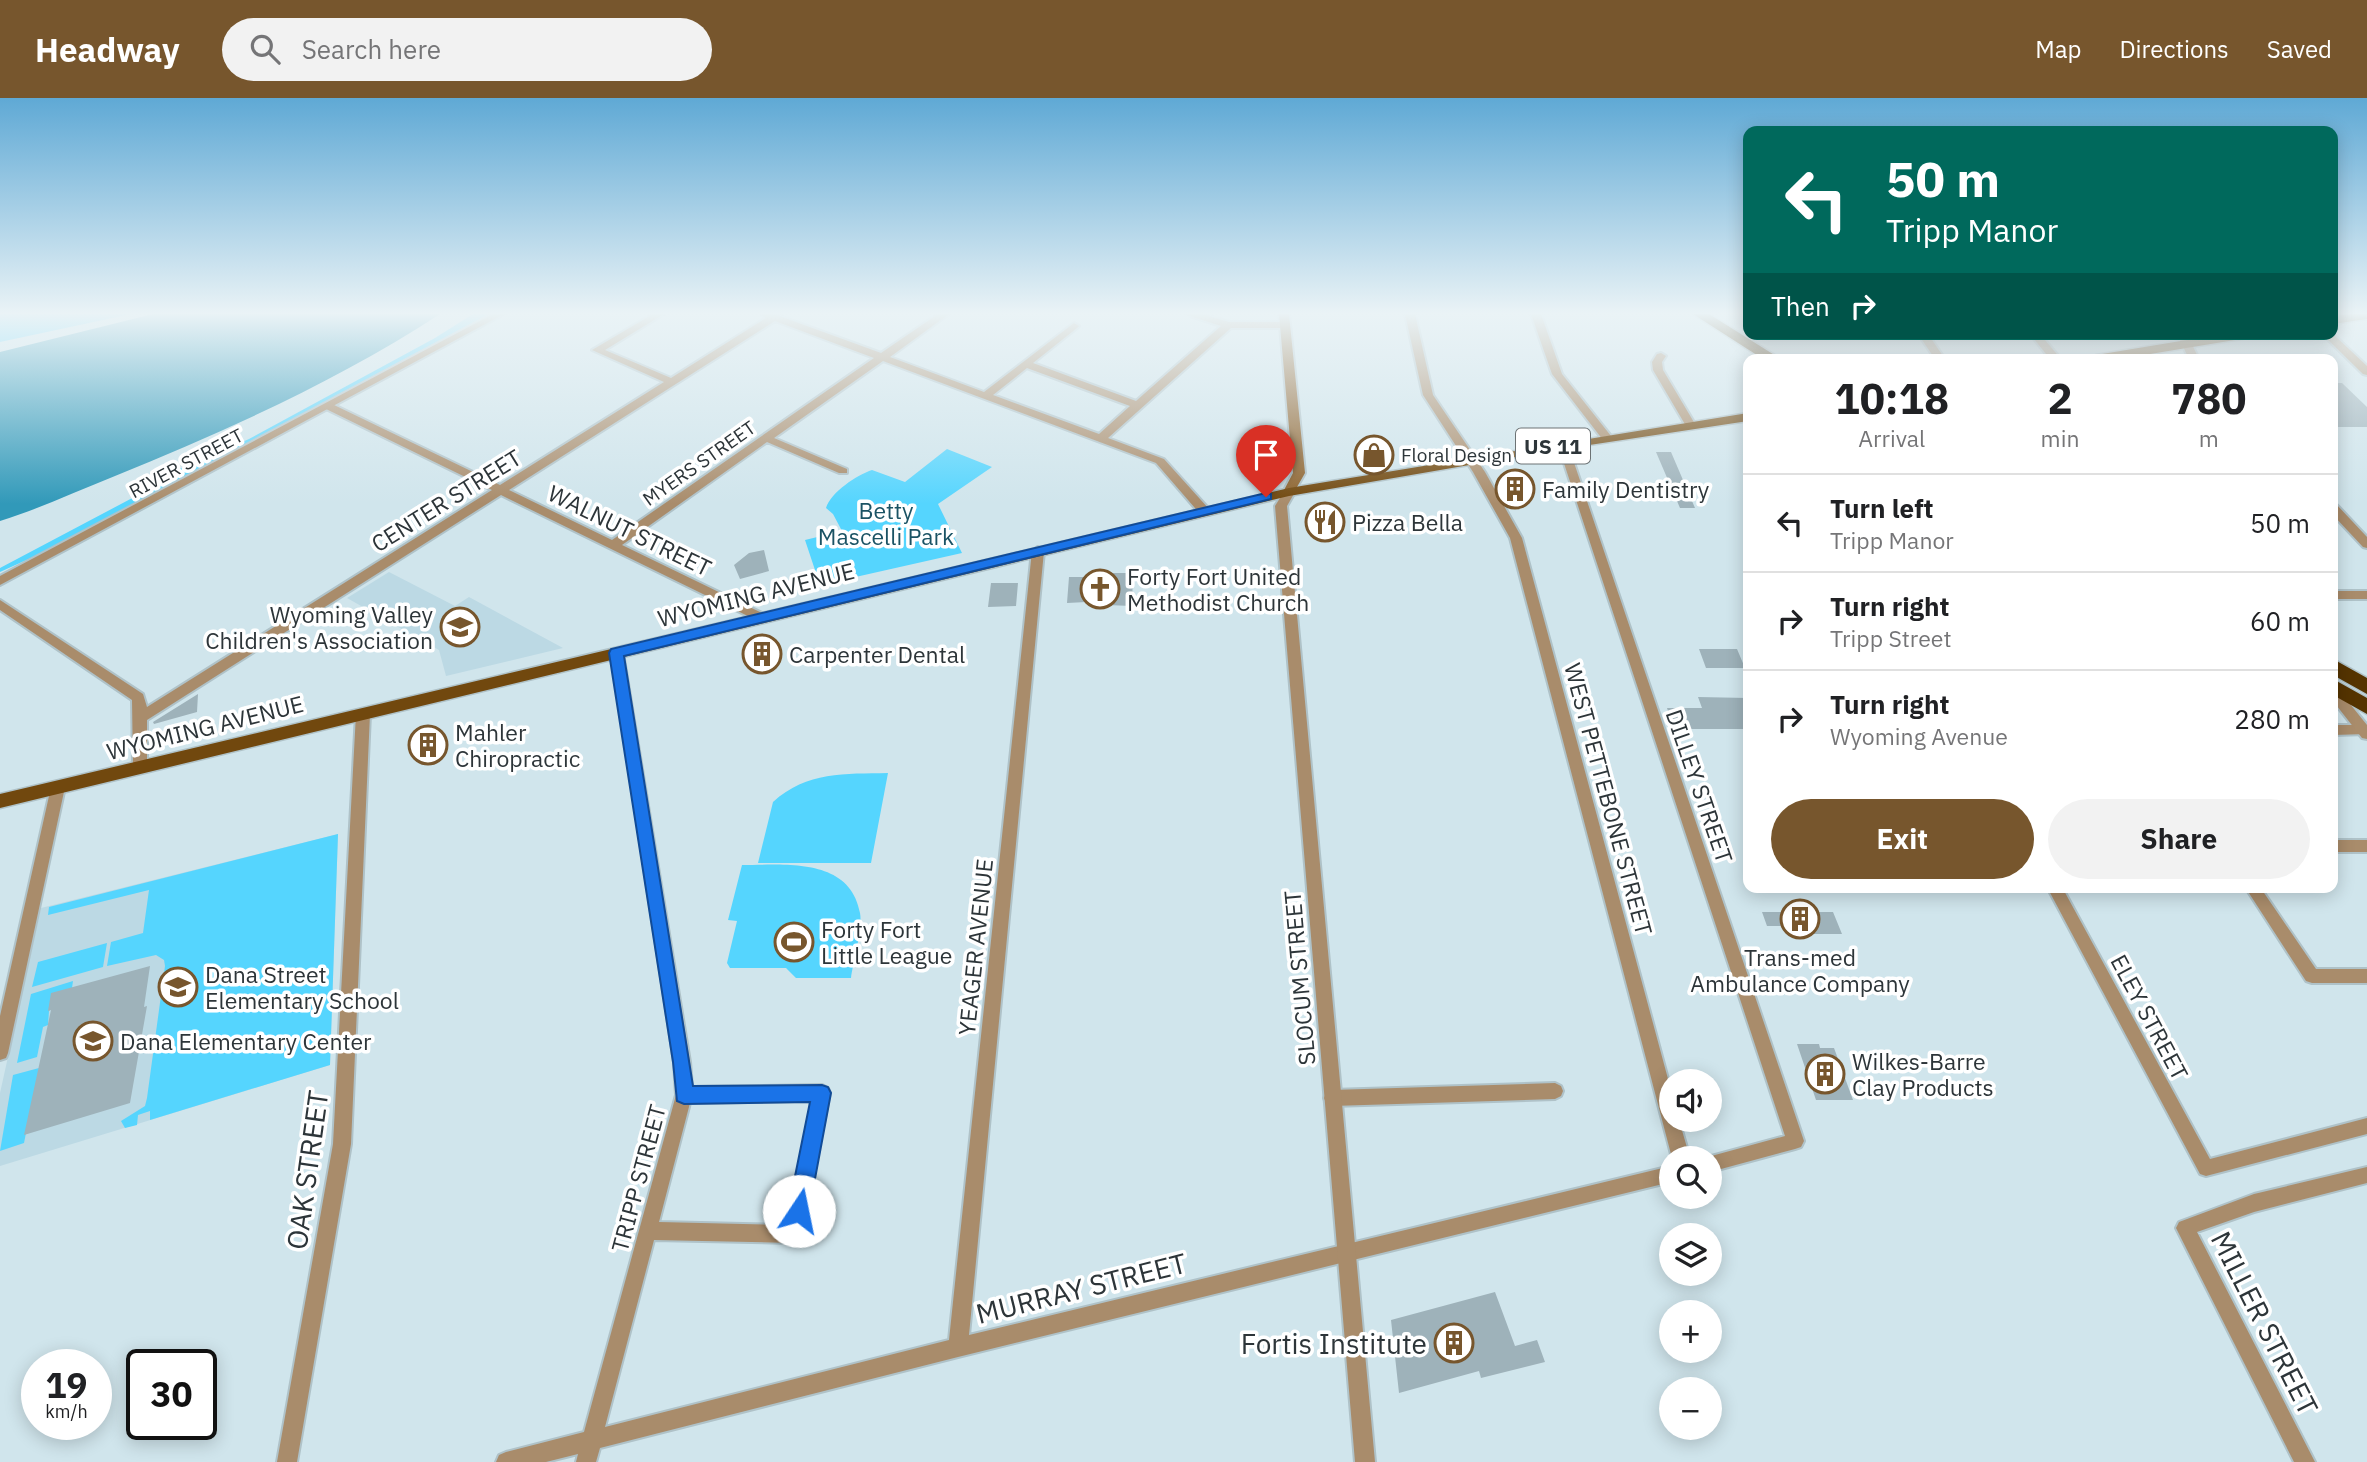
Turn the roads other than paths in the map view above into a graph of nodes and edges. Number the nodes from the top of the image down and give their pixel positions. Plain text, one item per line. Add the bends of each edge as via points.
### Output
1 (380, 378) edge
2 (662, 378) edge
3 (678, 378) edge
4 (852, 378) edge
5 (938, 378) edge
6 (1008, 378) edge
7 (1063, 378) edge
8 (1168, 378) edge
9 (1290, 378) edge
10 (1423, 378) edge
11 (1560, 378) edge
12 (1663, 378) edge
13 (672, 382) junction
14 (986, 395) junction
15 (1137, 405) junction
16 (328, 406) junction
17 (1743, 416) edge
18 (1690, 424) junction
19 (766, 438) junction
20 (1101, 438) junction
21 (1607, 438) junction
22 (1563, 444) junction
23 (1471, 460) junction
24 (843, 471) dead end
25 (501, 491) junction
26 (1289, 492) junction
27 (1205, 512) junction
28 (2338, 513) edge
29 (2367, 544) edge
30 (613, 545) junction
31 (1038, 551) junction
32 (0, 581) edge
33 (2338, 595) edge
34 (2367, 595) edge
35 (0, 604) edge
36 (762, 618) junction
37 (617, 653) junction
38 (2338, 669) edge
39 (2338, 676) edge
40 (2367, 687) edge
41 (2338, 693) edge
42 (2367, 693) edge
43 (2338, 697) edge
44 (2367, 708) edge
45 (363, 714) junction
46 (140, 718) junction
47 (2338, 730) edge
48 (2365, 732) edge
49 (140, 768) junction
50 (58, 787) junction
51 (0, 801) edge
52 (2338, 846) edge
53 (2367, 846) edge
54 (2057, 893) edge
55 (2256, 893) edge
56 (2367, 976) edge
57 (1, 1047) edge
58 (1555, 1091) dead end
59 (684, 1095) junction
60 (1332, 1098) junction
61 (2367, 1126) edge
62 (1678, 1146) edge
63 (1722, 1161) edge
64 (2367, 1175) edge
65 (1659, 1177) edge
66 (646, 1231) junction
67 (1347, 1254) junction
68 (958, 1347) junction
69 (592, 1443) junction
70 (287, 1462) edge
71 (506, 1462) edge
72 (586, 1462) edge
73 (1365, 1462) edge
74 (2305, 1462) edge

1 - 16 street, RIVER STREET
2 - 13 street
3 - 13 street, CENTER STREET
4 - 19 street, MYERS STREET
5 - 14 street
6 - 14 street
7 - 15 street
8 - 15 street
9 - 26 main road via 1299,473
10 - 23 street, WEST PETTEBONE STREET via 1427,395
11 - 21 street
12 - 18 street
13 - 25 street, CENTER STREET
14 - 20 street
15 - 20 street
16 - 25 street, WALNUT STREET
16 - 32 street, RIVER STREET
17 - 18 main road, WYOMING AVENUE / US 11
18 - 21 main road, WYOMING AVENUE / US 11
19 - 24 street
19 - 30 street, MYERS STREET
20 - 27 street via 1160,461
21 - 22 main road, WYOMING AVENUE / US 11
22 - 23 main road, WYOMING AVENUE / US 11
22 - 63 street, DILLEY STREET via 1795,1141
23 - 26 main road, WYOMING AVENUE / US 11
23 - 62 street, WEST PETTEBONE STREET via 1516,538
25 - 30 street, WALNUT STREET
25 - 46 street, CENTER STREET
26 - 27 main road, WYOMING AVENUE / US 11
26 - 60 street, SLOCUM STREET via 1281,506
27 - 31 main road, WYOMING AVENUE / US 11
28 - 29 street
30 - 36 street, WALNUT STREET
31 - 36 main road, WYOMING AVENUE / US 11
31 - 68 street, YEAGER AVENUE
33 - 34 street
35 - 46 street via 138,697
36 - 37 main road, WYOMING AVENUE / US 11
37 - 45 main road, WYOMING AVENUE / US 11
37 - 59 street, TRIPP STREET
38 - 40 highway
39 - 42 highway
41 - 44 highway
43 - 48 street
45 - 49 main road, WYOMING AVENUE / US 11
45 - 70 street, OAK STREET via 342,1144
46 - 49 street
47 - 48 street
49 - 50 main road, WYOMING AVENUE / US 11
50 - 51 main road, WYOMING AVENUE / US 11
50 - 57 street
52 - 53 street
54 - 61 street, ELEY STREET via 2206,1168
55 - 56 street via 2312,975
58 - 60 street
59 - 66 street, TRIPP STREET
59 - 66 street via 822,1093 794,1234
60 - 67 street, SLOCUM STREET
64 - 74 street, MILLER STREET via 2255,1203 2185,1228
65 - 67 street, MURRAY STREET
66 - 69 street, TRIPP STREET
67 - 68 street, MURRAY STREET
67 - 73 street, SLOCUM STREET
68 - 69 street, MURRAY STREET
69 - 71 street, MURRAY STREET
69 - 72 street, TRIPP STREET

